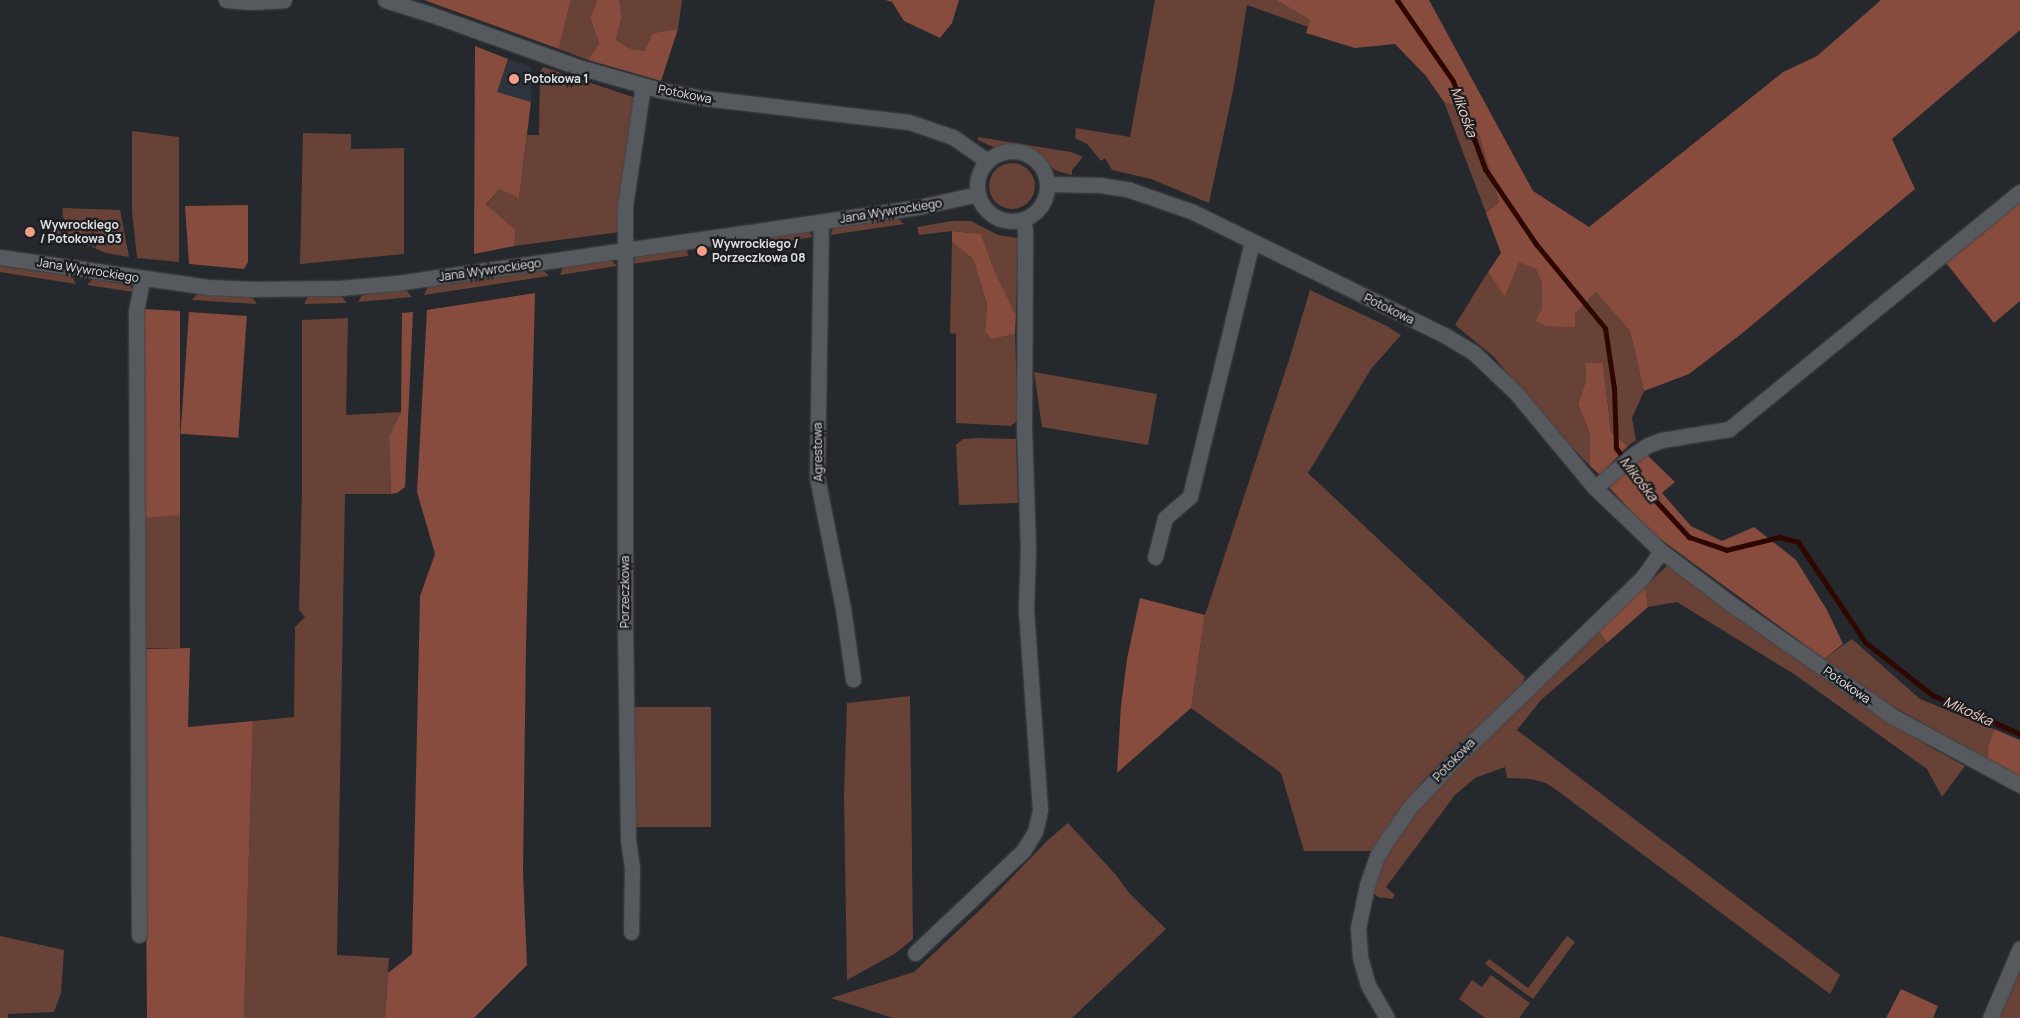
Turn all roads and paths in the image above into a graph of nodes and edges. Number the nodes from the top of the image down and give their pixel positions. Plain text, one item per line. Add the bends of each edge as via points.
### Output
1 (226, 0) edge
2 (284, 0) edge
3 (385, 0) edge
4 (643, 86) junction
5 (987, 161) junction
6 (1047, 184) junction
7 (2020, 192) edge
8 (978, 194) junction
9 (1023, 219) junction
10 (821, 222) junction
11 (1252, 242) junction
12 (625, 251) junction
13 (0, 258) edge
14 (142, 278) junction
15 (1595, 488) junction
16 (1661, 551) junction
17 (1155, 557) dead end
18 (853, 679) dead end
19 (2020, 785) edge
20 (631, 932) dead end
21 (139, 935) dead end
22 (2020, 948) edge
23 (915, 953) dead end
24 (1387, 1018) edge
25 (1990, 1018) edge

1 - 2 street
3 - 4 street, Potokowa
4 - 5 street, Potokowa via 704,98 909,122 952,137
4 - 12 street, Porzeczkowa via 625,206
5 - 6 street via 1002,152 1029,155 1042,167
5 - 8 street via 978,176
6 - 9 street via 1041,206
6 - 11 street, Potokowa via 1130,190 1193,212
7 - 15 street via 1729,429 1648,445
8 - 9 street via 982,205 1000,219
8 - 10 street, Jana Wywrockiego
9 - 23 street via 1026,609 1040,810 1035,832 1023,852
10 - 12 street, Jana Wywrockiego
10 - 18 street, Agrestowa via 817,477 844,608
11 - 15 street, Potokowa via 1446,336 1474,353 1516,393
11 - 17 street via 1190,496 1165,518
12 - 14 street, Jana Wywrockiego via 340,288 253,289
12 - 20 street, Porzeczkowa via 625,611
13 - 14 street, Jana Wywrockiego
14 - 21 street via 136,312
15 - 16 street, Potokowa
16 - 19 street, Potokowa via 1892,716
16 - 24 street, Potokowa via 1644,577 1452,762 1409,808 1377,856 1358,928 1360,958 1368,985
22 - 25 street

